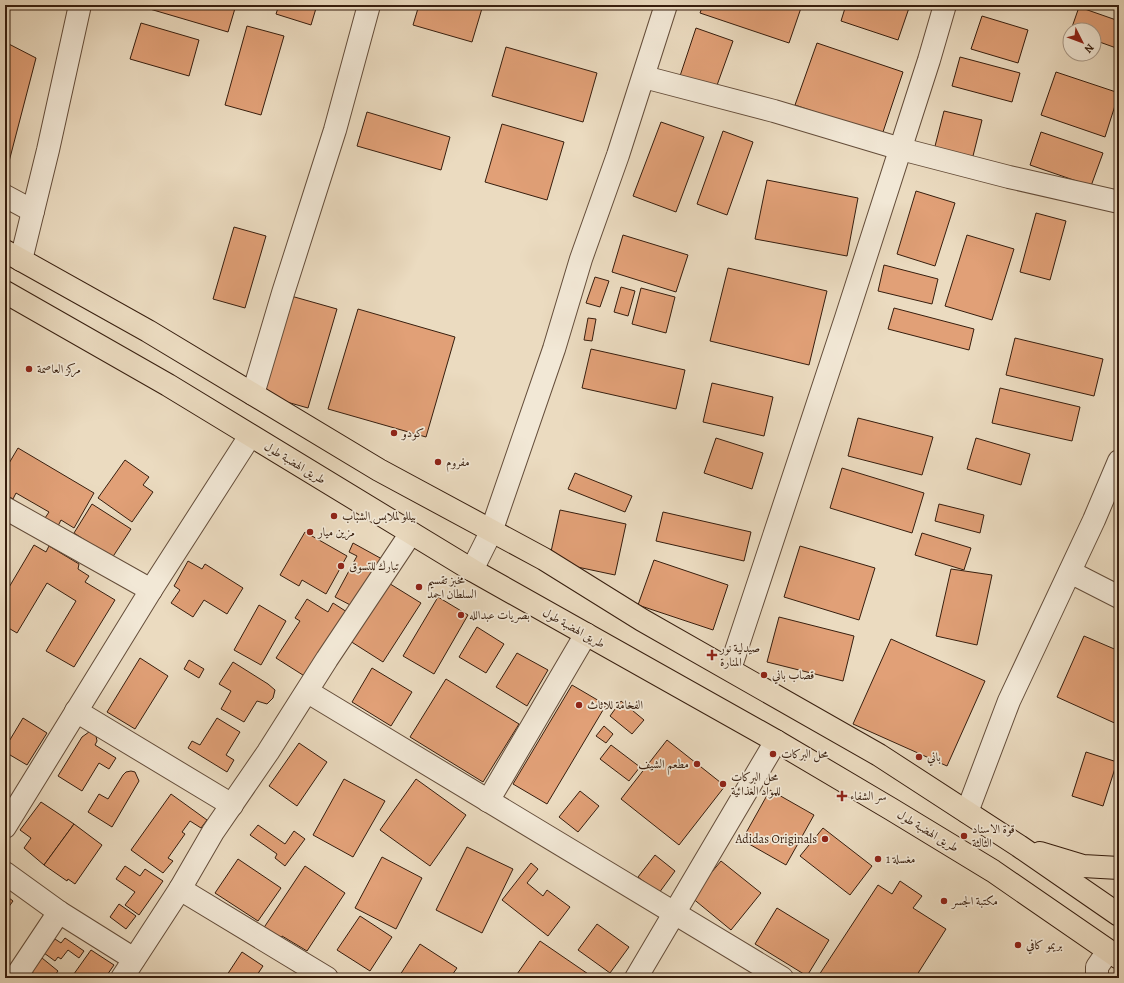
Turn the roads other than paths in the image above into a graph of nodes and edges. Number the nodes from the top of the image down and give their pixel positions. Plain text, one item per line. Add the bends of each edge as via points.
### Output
1 (80, 5) edge
2 (370, 5) edge
3 (666, 5) edge
4 (945, 5) edge
5 (644, 77) junction
6 (901, 149) junction
7 (1117, 195) edge
8 (5, 196) edge
9 (33, 211) junction
10 (13, 256) edge
11 (5, 292) edge
12 (254, 394) junction
13 (250, 436) junction
14 (1119, 461) edge
15 (5, 508) edge
16 (491, 532) junction
17 (411, 533) junction
18 (472, 570) junction
19 (1070, 572) junction
20 (151, 590) junction
21 (1119, 597) edge
22 (586, 634) junction
23 (730, 669) junction
24 (308, 692) junction
25 (76, 711) junction
26 (776, 741) junction
27 (488, 801) junction
28 (232, 805) junction
29 (967, 812) junction
30 (5, 827) edge
31 (1019, 846) junction
32 (1119, 868) edge
33 (5, 873) edge
34 (180, 889) junction
35 (59, 912) junction
36 (673, 913) junction
37 (1119, 915) edge
38 (1114, 954) edge
39 (134, 959) junction
40 (14, 978) edge
41 (122, 978) edge
42 (327, 978) edge
43 (636, 978) edge
44 (782, 978) edge
45 (1097, 978) edge

1 - 9 street
2 - 12 street via 335,130
3 - 5 street
4 - 6 street
5 - 6 street via 774,111
5 - 16 street
6 - 7 street via 1009,177
6 - 23 street
8 - 9 street
9 - 10 street
10 - 12 highway
11 - 13 highway, طريق الهضبة طول via 168,385
12 - 16 highway via 379,470
13 - 17 highway, طريق الهضبة طول
13 - 20 street
14 - 19 street
15 - 20 street
16 - 18 street
16 - 23 highway via 544,559 642,620
17 - 18 highway, طريق الهضبة طول
17 - 24 street
18 - 22 highway, طريق الهضبة طول
19 - 21 street
19 - 29 street via 1009,701
20 - 25 street
22 - 26 highway, طريق الهضبة طول
22 - 27 street
23 - 29 highway via 879,755
24 - 27 street
24 - 28 street
25 - 28 street
25 - 30 street
26 - 36 street
26 - 38 highway, طريق الهضبة طول via 993,871
27 - 36 street
28 - 34 street
29 - 31 highway
31 - 32 highway via 1083,866
31 - 37 highway
33 - 35 street
34 - 39 street
34 - 42 street
35 - 39 street
35 - 40 street
36 - 43 street
36 - 44 street
38 - 45 street via 1097,967
39 - 41 street

